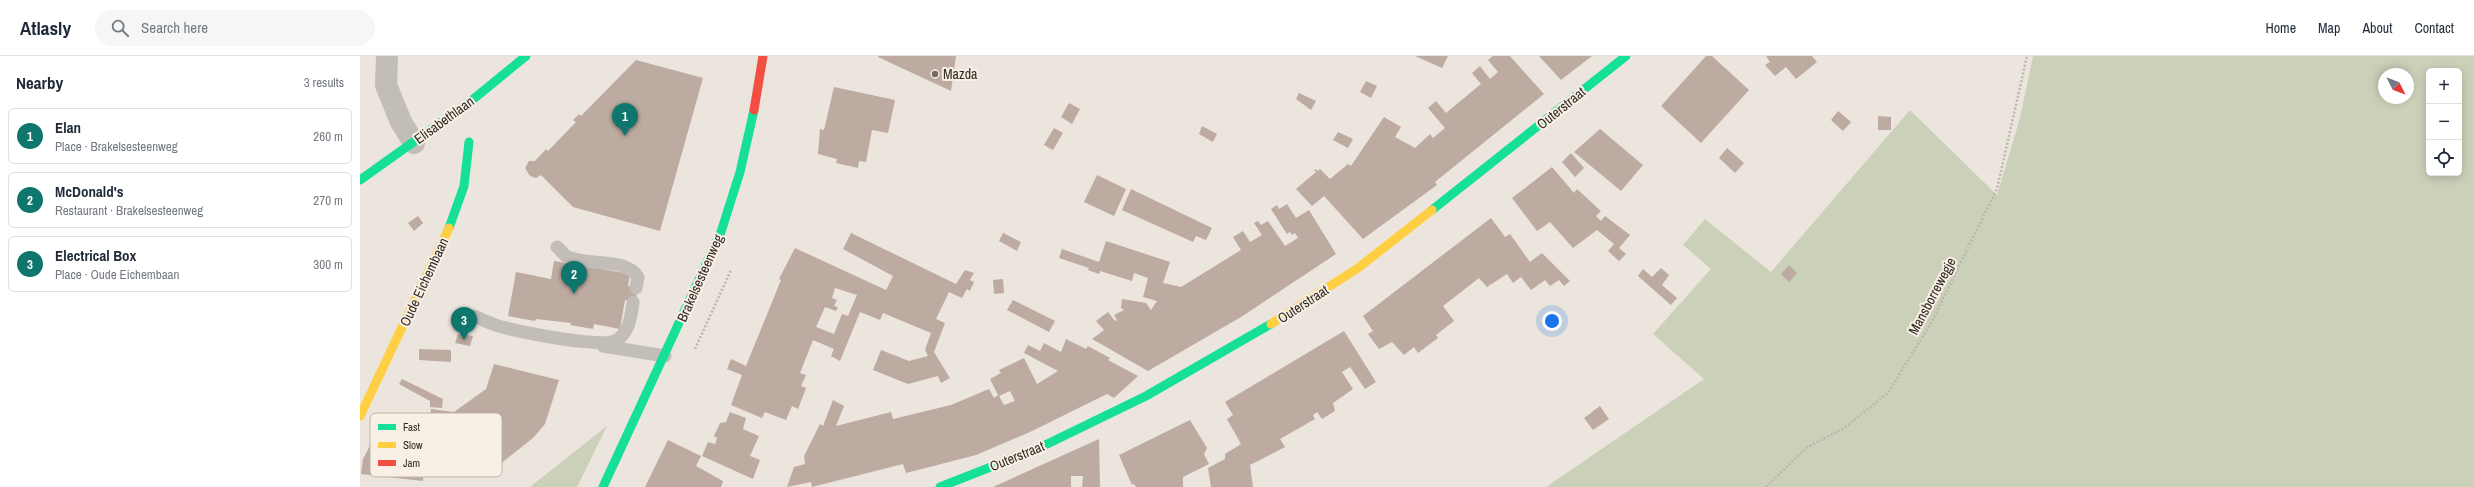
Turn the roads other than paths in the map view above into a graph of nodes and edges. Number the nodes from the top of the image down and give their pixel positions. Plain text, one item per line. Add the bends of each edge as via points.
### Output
1 (387, 56) edge
2 (526, 56) edge
3 (763, 56) edge
4 (1626, 56) edge
5 (469, 142) dead end
6 (414, 143) junction
7 (360, 180) edge
8 (557, 247) dead end
9 (636, 288) dead end
10 (633, 302) dead end
11 (474, 316) dead end
12 (594, 342) junction
13 (665, 356) junction
14 (360, 416) edge
15 (603, 487) edge
16 (940, 487) edge

1 - 6 street via 386,85
2 - 6 street, Elisabethlaan
3 - 13 street, Brakelsesteenweg via 740,172 722,232
4 - 16 street, Outerstraat via 1358,268 1250,337 1146,396 1089,424 1039,448
5 - 14 street, Oude Eichembaan via 464,186 446,236
6 - 7 street, Elisabethlaan
8 - 9 lane via 566,256 622,266 634,271 638,277
10 - 12 lane via 625,334 616,341
11 - 12 lane via 501,327
12 - 13 lane via 608,348
13 - 15 street, Brakelsesteenweg via 652,378

